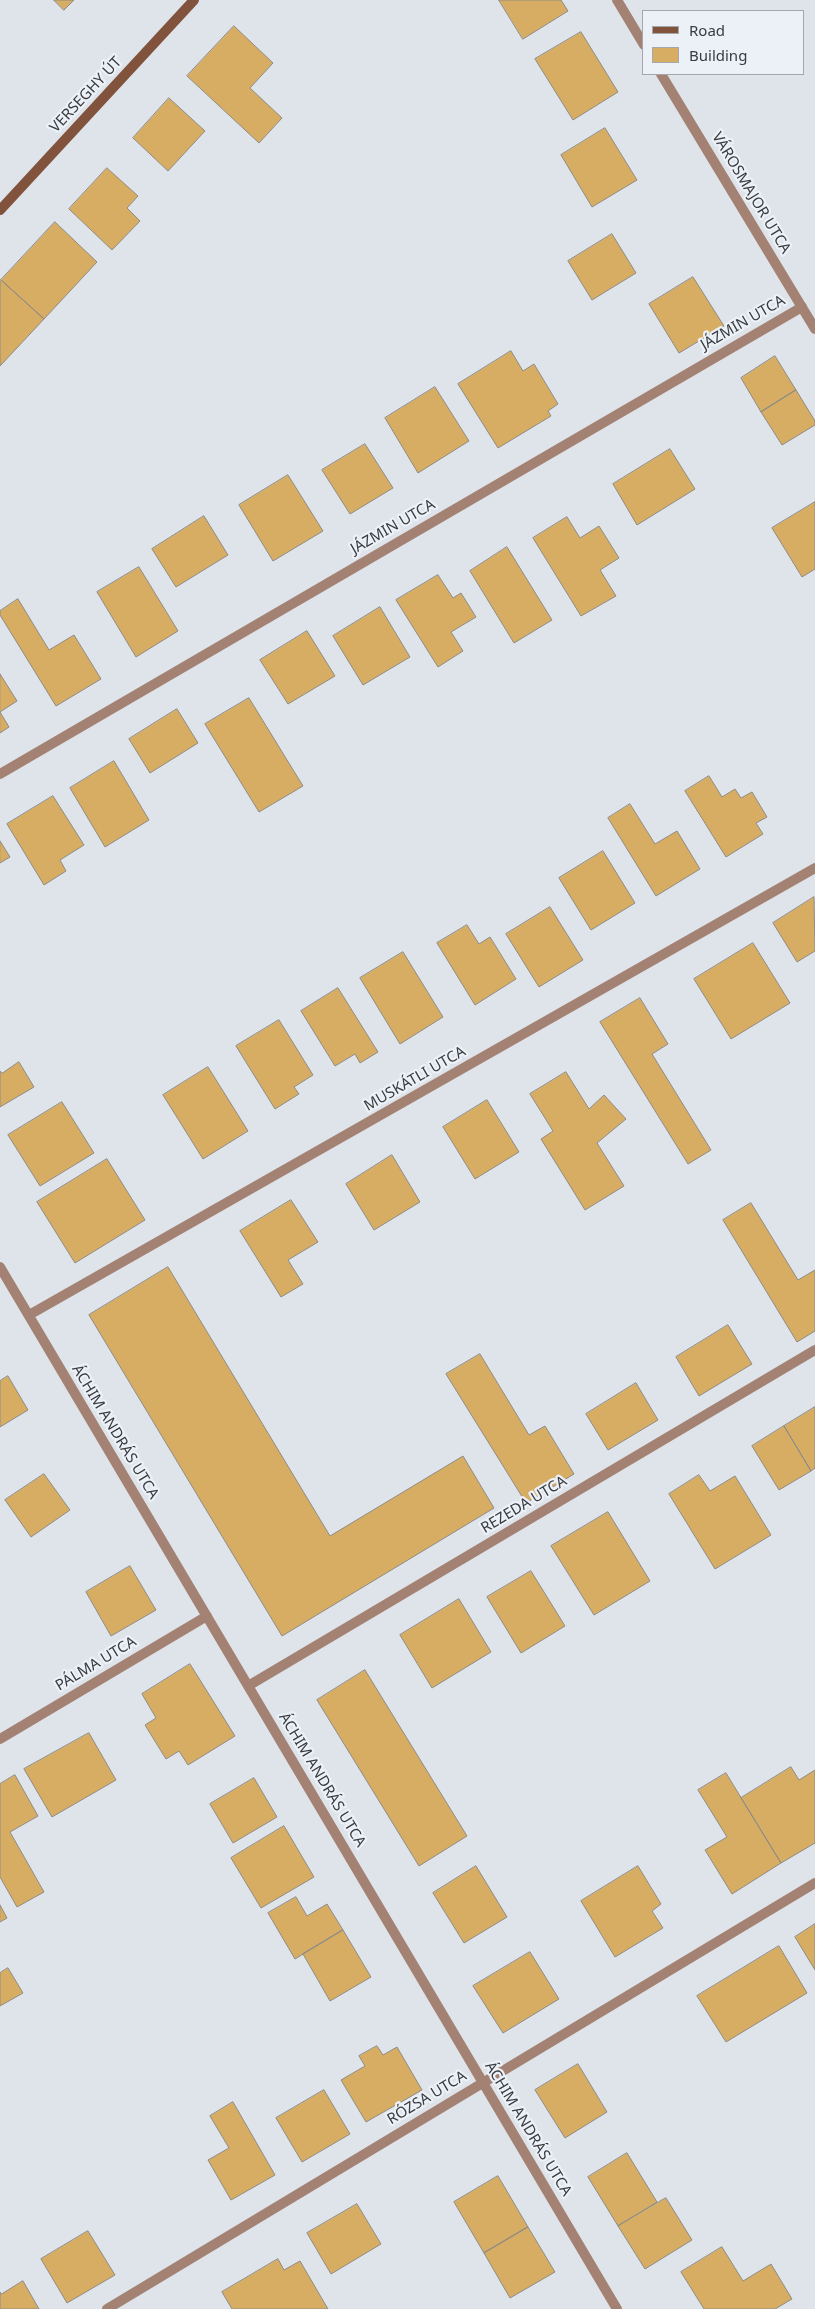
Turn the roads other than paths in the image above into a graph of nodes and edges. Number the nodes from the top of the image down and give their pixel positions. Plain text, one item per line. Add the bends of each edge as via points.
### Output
1 (194, 0) edge
2 (616, 0) edge
3 (642, 42) edge
4 (662, 75) edge
5 (0, 210) edge
6 (802, 307) junction
7 (815, 329) edge
8 (0, 774) edge
9 (815, 868) edge
10 (0, 1267) edge
11 (29, 1315) junction
12 (815, 1350) edge
13 (207, 1616) junction
14 (248, 1686) junction
15 (0, 1739) edge
16 (815, 1882) edge
17 (483, 2082) junction
18 (107, 2309) edge
19 (617, 2309) edge

1 - 5 main road, VERSEGHY ÚT
2 - 3 street
4 - 6 street, VÁROSMAJOR UTCA
6 - 7 street, VÁROSMAJOR UTCA
6 - 8 street, JÁZMIN UTCA
9 - 11 street, MUSKÁTLI UTCA
10 - 11 street, ÁCHIM ANDRÁS UTCA
11 - 13 street, ÁCHIM ANDRÁS UTCA
12 - 14 street, REZEDA UTCA
13 - 14 street, ÁCHIM ANDRÁS UTCA
13 - 15 street, PÁLMA UTCA
14 - 17 street, ÁCHIM ANDRÁS UTCA
16 - 17 street, RÓZSA UTCA
17 - 18 street, RÓZSA UTCA
17 - 19 street, ÁCHIM ANDRÁS UTCA

